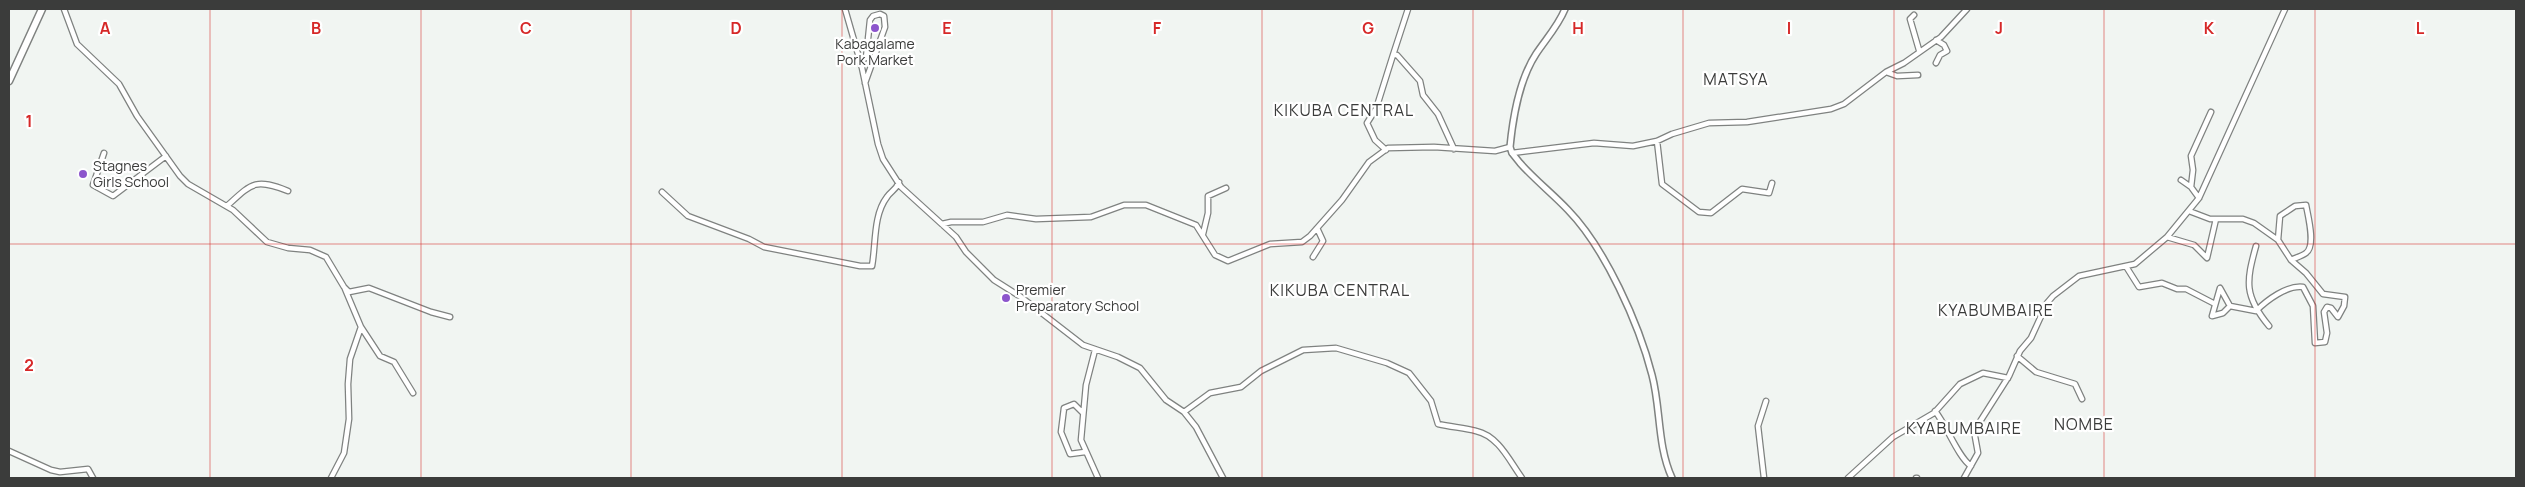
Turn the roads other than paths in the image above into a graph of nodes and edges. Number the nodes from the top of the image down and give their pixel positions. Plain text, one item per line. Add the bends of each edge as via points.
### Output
1 (42, 9) edge
2 (64, 9) edge
3 (845, 9) edge
4 (1408, 9) edge
5 (1565, 9) edge
6 (1967, 9) edge
7 (2285, 9) edge
8 (1914, 15) dead end
9 (1936, 40) junction
10 (1919, 50) junction
11 (1394, 55) junction
12 (859, 61) junction
13 (1936, 63) dead end
14 (1886, 72) junction
15 (1918, 75) dead end
16 (9, 82) edge
17 (865, 84) junction
18 (2211, 112) dead end
19 (1657, 142) junction
20 (1510, 146) junction
21 (1454, 149) junction
22 (1386, 150) junction
23 (104, 153) dead end
24 (1512, 154) junction
25 (166, 156) junction
26 (2182, 180) dead end
27 (899, 182) junction
28 (1772, 183) dead end
29 (2191, 187) junction
30 (1226, 188) dead end
31 (288, 191) dead end
32 (662, 192) dead end
33 (2199, 198) junction
34 (227, 206) junction
35 (2189, 211) junction
36 (2216, 219) junction
37 (942, 224) junction
38 (1318, 228) junction
39 (1203, 234) junction
40 (2167, 237) junction
41 (2278, 240) junction
42 (2256, 246) dead end
43 (1313, 257) dead end
44 (2291, 260) junction
45 (2127, 268) junction
46 (344, 287) junction
47 (2215, 304) junction
48 (2230, 306) junction
49 (2256, 311) junction
50 (450, 317) dead end
51 (2269, 326) dead end
52 (361, 327) junction
53 (1095, 350) junction
54 (2017, 356) junction
55 (2008, 378) junction
56 (413, 393) dead end
57 (2082, 399) dead end
58 (1766, 401) dead end
59 (1935, 411) junction
60 (1184, 412) junction
61 (1083, 413) junction
62 (9, 451) edge
63 (1085, 452) junction
64 (1971, 466) junction
65 (93, 478) edge
66 (330, 478) edge
67 (1098, 478) edge
68 (1223, 478) edge
69 (1522, 478) edge
70 (1672, 478) edge
71 (1764, 478) edge
72 (1848, 478) edge
73 (1964, 478) edge

1 - 16 main road
2 - 25 street via 77,44 119,84
3 - 12 street
4 - 11 street
5 - 20 street via 1525,77
6 - 9 street
7 - 33 street
8 - 10 street via 1910,19
9 - 10 street
9 - 13 street via 1944,44 1947,51
10 - 14 street
11 - 21 street via 1420,81 1423,95 1442,120
11 - 22 street via 1376,109 1366,124
12 - 17 street
12 - 17 street via 866,58 870,20 880,14 884,16 885,27
14 - 15 street via 1897,76
14 - 19 street via 1831,110 1747,122 1710,123
17 - 27 street via 883,159
18 - 29 street via 2191,156 2194,170
19 - 24 street via 1634,146 1585,144
19 - 28 street via 1662,184 1699,212 1711,213 1742,189 1769,193
20 - 21 street via 1495,151
20 - 24 street
21 - 22 street via 1394,147
22 - 38 street via 1368,162
23 - 25 street via 94,185 112,196
24 - 70 street via 1577,221 1620,292 1651,371 1663,456
25 - 34 street via 188,184
26 - 29 street
27 - 32 street via 887,197 881,212 872,266 764,248 688,216
27 - 37 street via 908,195
29 - 33 street
30 - 39 street via 1208,196
31 - 34 street via 260,183 249,187
33 - 35 street
34 - 46 street via 267,242 310,250 326,257
35 - 36 street
35 - 40 street
36 - 40 street via 2206,258 2194,246
36 - 41 street via 2254,223
37 - 39 street via 982,222 1007,215 1036,219 1091,217 1124,205 1146,205 1191,223
37 - 53 street via 994,280 1021,296 1083,345
38 - 39 street via 1302,242 1270,244 1228,260 1215,254
38 - 43 street via 1323,241
40 - 45 street via 2144,258
41 - 44 street
41 - 44 street via 2280,216 2295,206 2306,205 2311,225 2309,249
42 - 49 street via 2248,277
44 - 49 street via 2323,294 2345,297 2338,317 2331,308 2327,307 2324,312 2325,342 2315,343 2313,306 2303,287 2296,286 2268,300
45 - 47 street via 2139,287 2162,283 2177,290 2186,289
45 - 54 street via 2088,273 2067,284 2047,303 2035,331
46 - 50 street via 352,292 374,289
46 - 52 street
47 - 48 street via 2212,317
47 - 48 street via 2220,288
48 - 49 street
49 - 51 street
52 - 56 street via 380,356 394,362
52 - 66 street via 350,359 349,419 344,453
53 - 60 street via 1140,368 1166,400
53 - 61 street
54 - 55 street
54 - 57 street via 2036,372 2075,384
55 - 59 street via 1981,374 1960,384
55 - 64 street via 1974,431 1978,453
58 - 71 street via 1758,426
59 - 64 street
59 - 72 street via 1893,437
60 - 68 street via 1202,435
60 - 69 street via 1210,393 1241,387 1261,372 1303,350 1336,348 1409,373 1431,401 1438,424 1490,436
61 - 63 street via 1080,440
61 - 63 street via 1074,404 1064,408 1061,432 1070,454
62 - 65 street via 51,470 88,469
63 - 67 street
64 - 73 street

